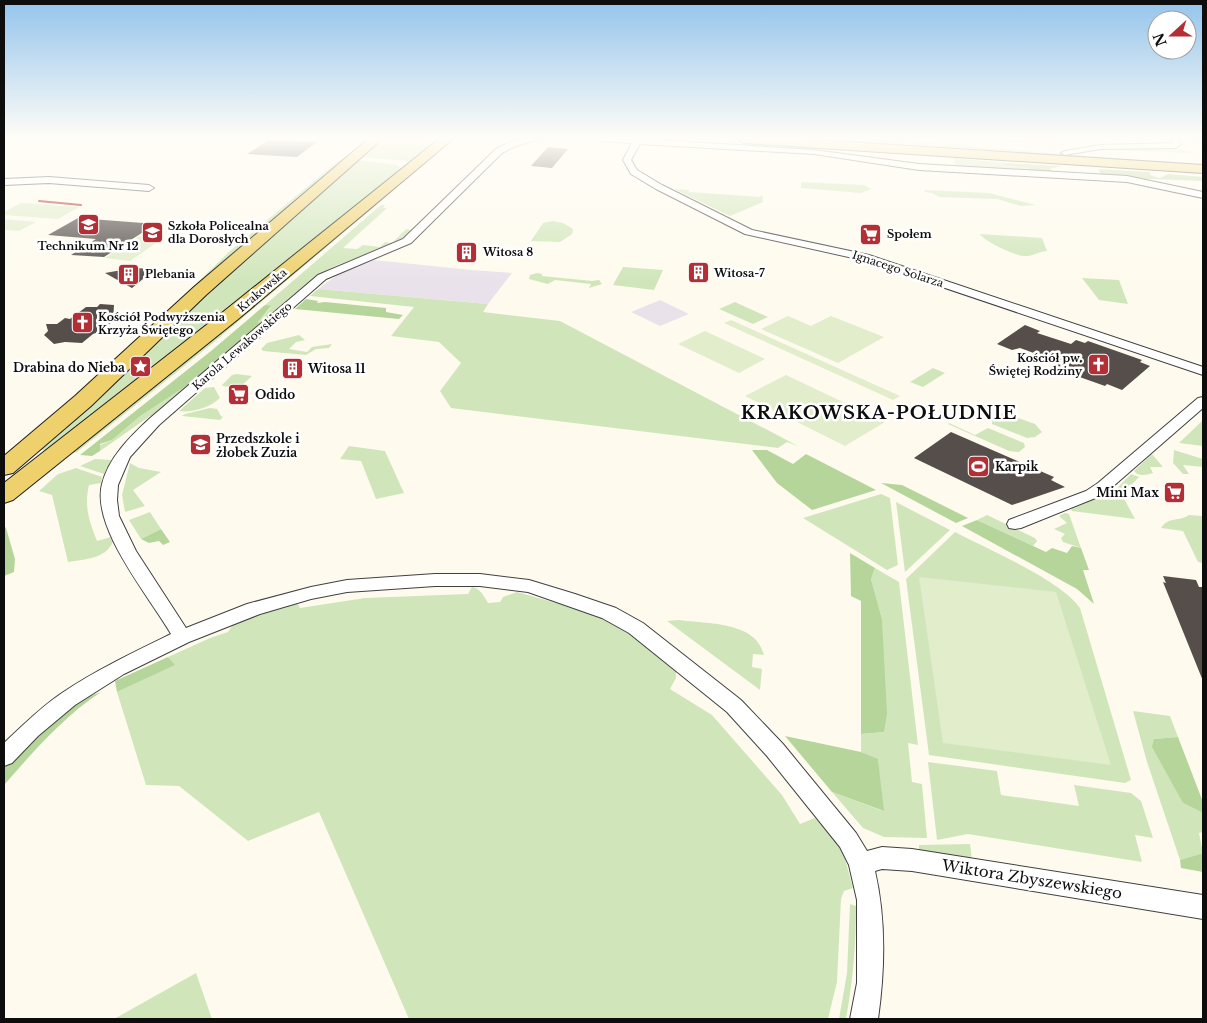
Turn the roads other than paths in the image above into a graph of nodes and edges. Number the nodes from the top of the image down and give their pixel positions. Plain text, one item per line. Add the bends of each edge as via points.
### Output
1 (133, 187) edge
2 (321, 187) edge
3 (388, 187) edge
4 (462, 187) edge
5 (659, 187) edge
6 (1166, 187) edge
7 (149, 188) dead end
8 (1203, 195) edge
9 (1203, 371) edge
10 (1203, 401) edge
11 (4, 468) edge
12 (4, 495) edge
13 (1016, 524) dead end
14 (182, 637) junction
15 (4, 757) edge
16 (861, 863) junction
17 (1203, 907) edge
18 (864, 1019) edge

1 - 7 street
2 - 11 main road
3 - 12 main road, Krakowska
4 - 14 street, Karola Lewakowskiego via 407,241 322,277 154,422 121,459 108,498 113,521
5 - 9 street, Ignacego Solarza via 749,232 865,257
6 - 8 street
10 - 13 street via 1098,490
14 - 15 street via 117,668 68,699
14 - 16 street via 254,609 311,592 347,586 480,580 529,586 570,598 636,628 734,706 775,750 848,840
16 - 17 street, Wiktora Zbyszewskiego via 882,858 912,860
16 - 18 street via 869,900 870,983

